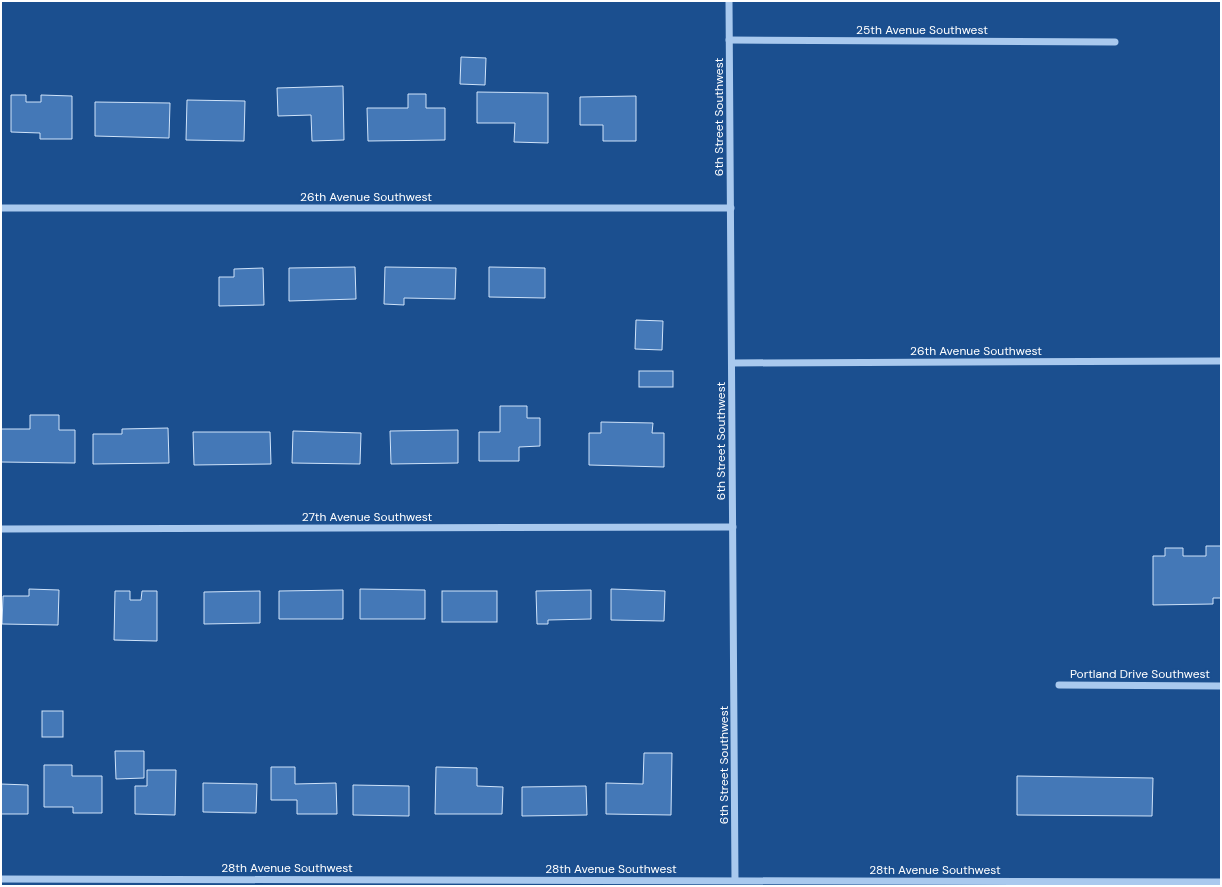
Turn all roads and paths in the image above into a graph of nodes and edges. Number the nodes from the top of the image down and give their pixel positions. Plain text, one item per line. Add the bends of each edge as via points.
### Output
1 (729, 1) edge
2 (730, 40) junction
3 (1115, 42) dead end
4 (1, 208) edge
5 (730, 208) junction
6 (1221, 361) edge
7 (732, 363) junction
8 (733, 527) junction
9 (1, 529) edge
10 (1059, 685) dead end
11 (1221, 686) edge
12 (1, 879) edge
13 (736, 880) junction
14 (1221, 882) edge

1 - 2 street, 6th Street Southwest
2 - 3 street, 25th Avenue Southwest
2 - 5 street, 6th Street Southwest
4 - 5 street, 26th Avenue Southwest
5 - 7 street, 6th Street Southwest
6 - 7 street, 26th Avenue Southwest
7 - 8 street, 6th Street Southwest
8 - 9 street, 27th Avenue Southwest
8 - 13 street, 6th Street Southwest
10 - 11 street, Portland Drive Southwest
12 - 13 street, 28th Avenue Southwest
13 - 14 street, 28th Avenue Southwest

